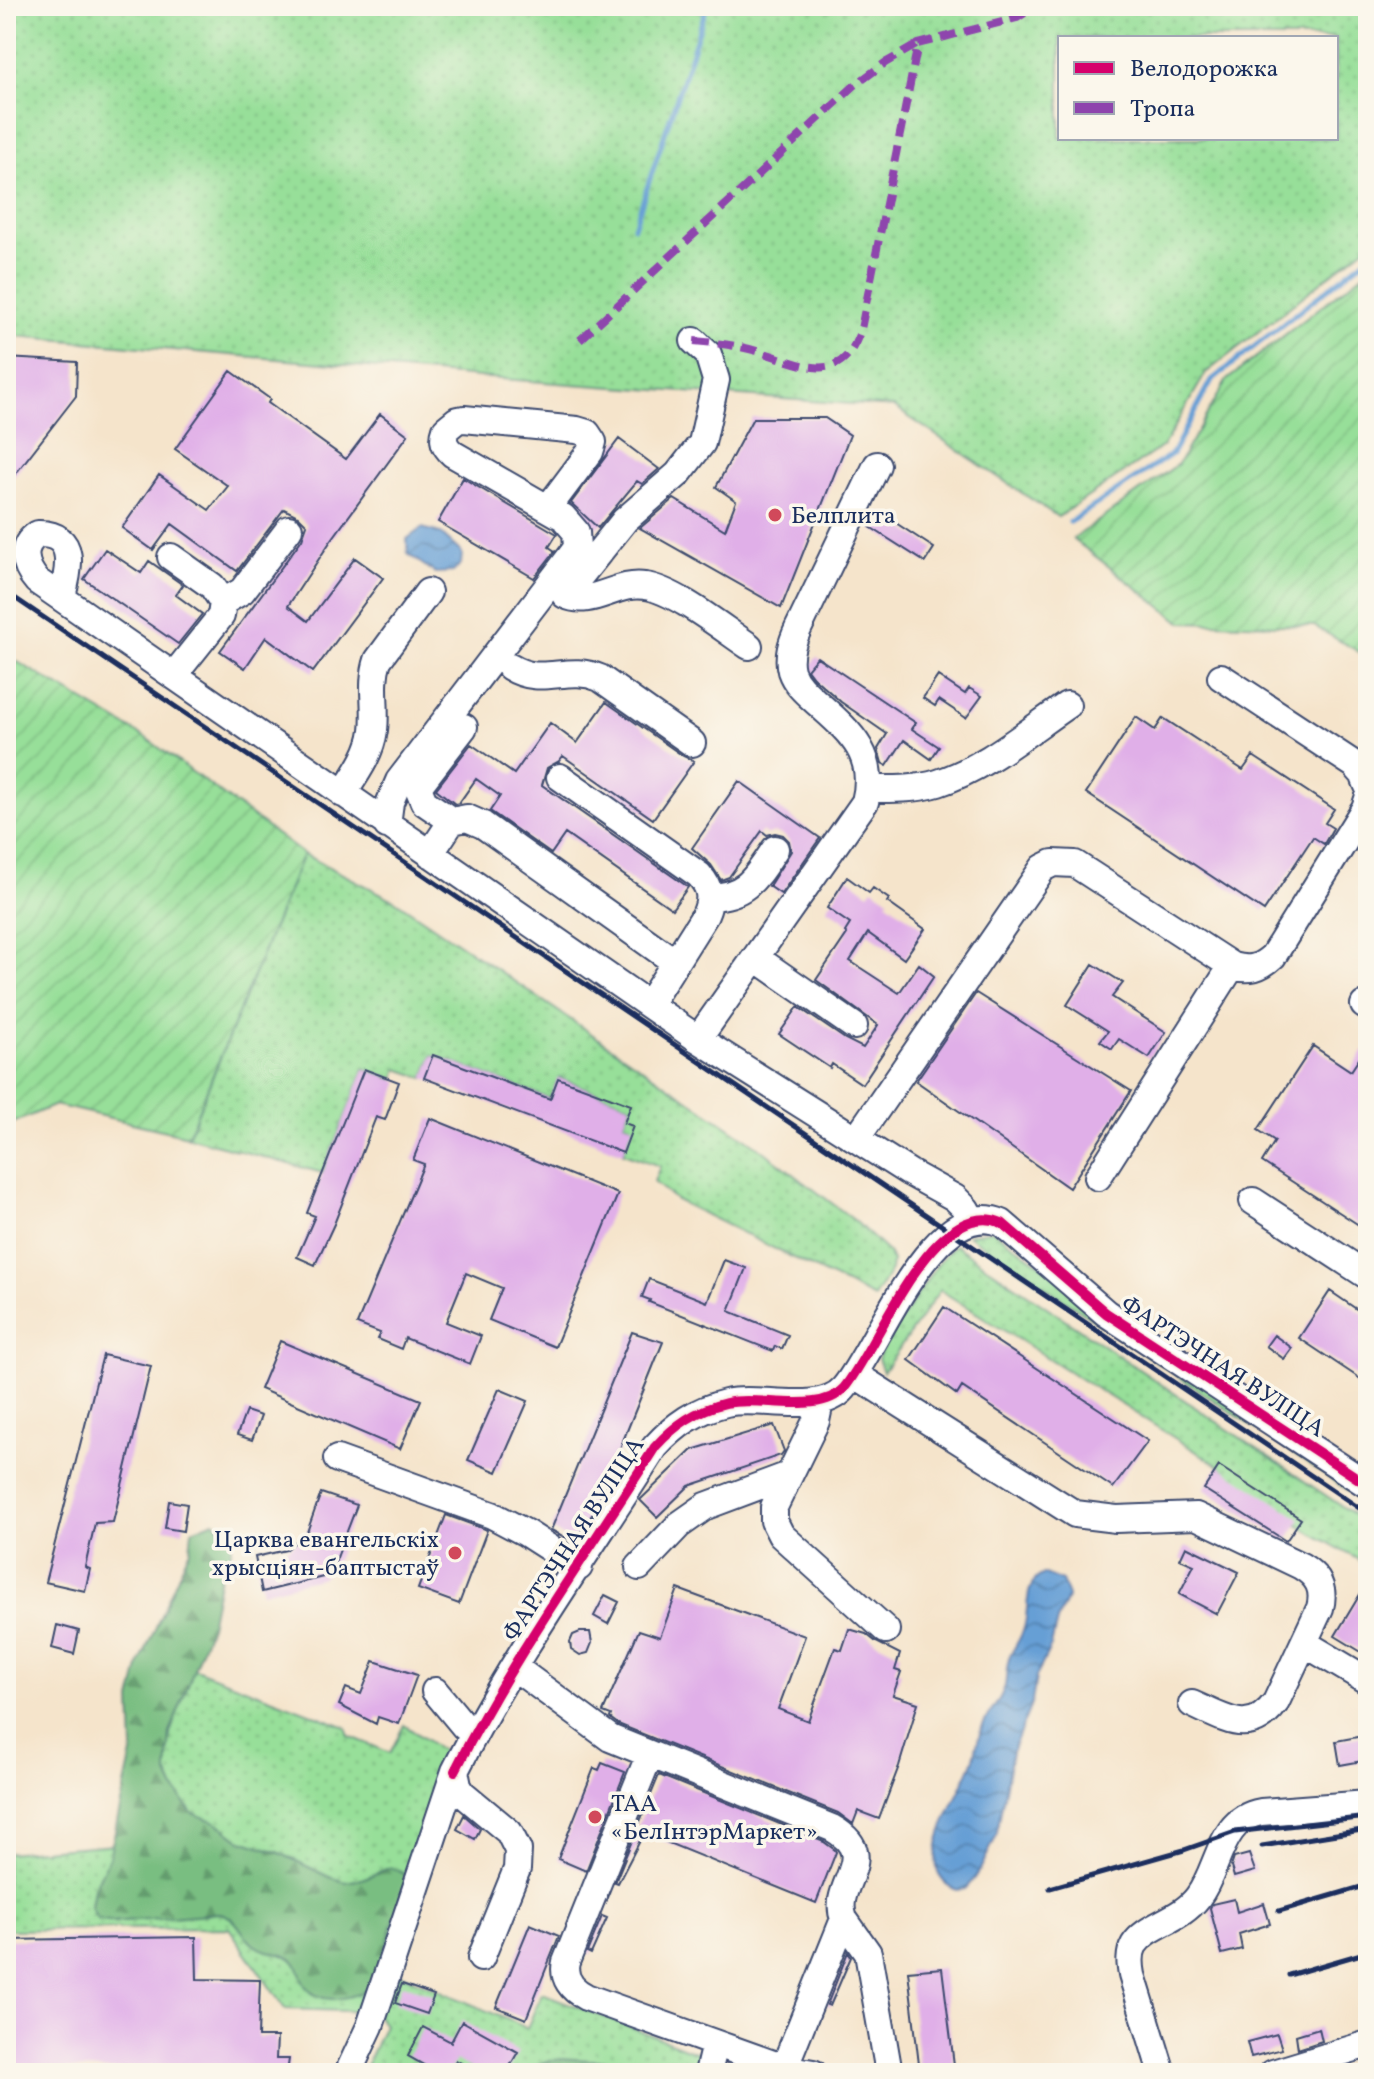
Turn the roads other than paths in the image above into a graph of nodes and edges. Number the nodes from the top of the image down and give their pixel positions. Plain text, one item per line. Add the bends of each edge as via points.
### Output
1 (694, 341) dead end
2 (877, 465) dead end
3 (548, 508) junction
4 (289, 529) dead end
5 (15, 548) edge
6 (171, 557) dead end
7 (428, 592) dead end
8 (565, 595) junction
9 (62, 596) junction
10 (223, 602) junction
11 (749, 646) dead end
12 (510, 667) junction
13 (174, 675) junction
14 (1221, 677) dead end
15 (1067, 705) dead end
16 (692, 743) dead end
17 (560, 777) dead end
18 (1368, 786) edge
19 (869, 789) junction
20 (343, 794) junction
21 (1368, 799) edge
22 (452, 821) junction
23 (387, 825) junction
24 (775, 849) dead end
25 (430, 854) junction
26 (710, 897) junction
27 (756, 958) junction
28 (675, 962) junction
29 (1232, 966) junction
30 (649, 1004) junction
31 (854, 1026) dead end
32 (698, 1039) junction
33 (856, 1139) junction
34 (1098, 1177) dead end
35 (1253, 1201) dead end
36 (972, 1220) junction
37 (1368, 1276) edge
38 (854, 1374) junction
39 (820, 1402) junction
40 (337, 1459) dead end
41 (789, 1475) junction
42 (1368, 1485) edge
43 (579, 1567) junction
44 (639, 1567) dead end
45 (886, 1630) dead end
46 (1304, 1643) junction
47 (514, 1667) junction
48 (1368, 1681) edge
49 (435, 1691) dead end
50 (1192, 1704) dead end
51 (474, 1734) junction
52 (649, 1756) junction
53 (455, 1771) junction
54 (1368, 1804) edge
55 (844, 1919) junction
56 (481, 1958) dead end
57 (715, 2044) junction
58 (1368, 2044) edge
59 (796, 2071) edge
60 (348, 2073) edge
61 (708, 2073) edge
62 (813, 2073) edge
63 (889, 2073) edge
64 (1162, 2073) edge
65 (1273, 2073) edge

1 - 8 street via 708,354 716,380 702,443 688,465 625,520
2 - 19 street via 798,629 790,658 796,682 858,744 866,759
3 - 3 street via 453,454 443,442 446,429 464,419 587,433 593,442 590,452
3 - 23 street via 576,532 573,556 399,781
4 - 10 street via 242,591
5 - 9 street via 37,581
5 - 9 street via 26,546 38,534 62,543 69,558
6 - 10 street via 212,586
7 - 20 street via 378,660 371,744
8 - 11 street via 577,600 631,585 657,589
8 - 12 street
9 - 13 street
10 - 13 street via 217,621
12 - 16 street via 541,678 570,672 600,678
12 - 22 street via 420,784 424,802
13 - 20 street
14 - 18 street via 1355,765
15 - 19 street via 949,778 918,788
17 - 26 street via 699,875
19 - 27 street via 859,814
20 - 23 street
21 - 29 street via 1273,956 1253,969
22 - 25 street
22 - 28 street via 467,818 483,825
23 - 25 street
24 - 26 street via 746,887 730,896
25 - 30 street
26 - 28 street via 705,915
27 - 31 street
27 - 32 street
28 - 30 street
29 - 33 street via 1075,864 1053,863 1034,878
29 - 34 street
30 - 32 street
32 - 33 street
33 - 36 street via 955,1198
35 - 37 street
36 - 38 street via 929,1254
36 - 42 street, ФАРТЭЧНАЯ ВУЛІЦА via 1002,1223 1106,1313
38 - 39 street via 838,1394
38 - 46 street via 1075,1514 1100,1519 1196,1516 1309,1571 1320,1584 1322,1600
39 - 41 street
39 - 43 street, ФАРТЭЧНАЯ ВУЛІЦА via 729,1402 685,1418 655,1447
40 - 43 street via 492,1515
41 - 44 street via 706,1506 679,1525
41 - 45 street via 774,1507 777,1529
43 - 47 street, ФАРТЭЧНАЯ ВУЛІЦА
46 - 48 street
46 - 50 street via 1276,1702 1261,1718 1235,1723
47 - 51 street, ФАРТЭЧНАЯ ВУЛІЦА
47 - 52 street via 595,1729
49 - 51 street
51 - 53 street, ФАРТЭЧНАЯ ВУЛІЦА
52 - 55 street via 841,1833 854,1850 855,1861 841,1905
52 - 57 street via 566,1962 566,1977 586,1997
53 - 56 street via 462,1793 509,1832 518,1850 517,1869
53 - 60 street, ФАРТЭЧНАЯ ВУЛІЦА via 370,2026
54 - 64 street via 1261,1812 1240,1819 1199,1896 1185,1911 1136,1941 1132,1975
55 - 59 street
55 - 63 street via 868,1953
57 - 59 street
57 - 61 street
58 - 65 street
59 - 62 street

